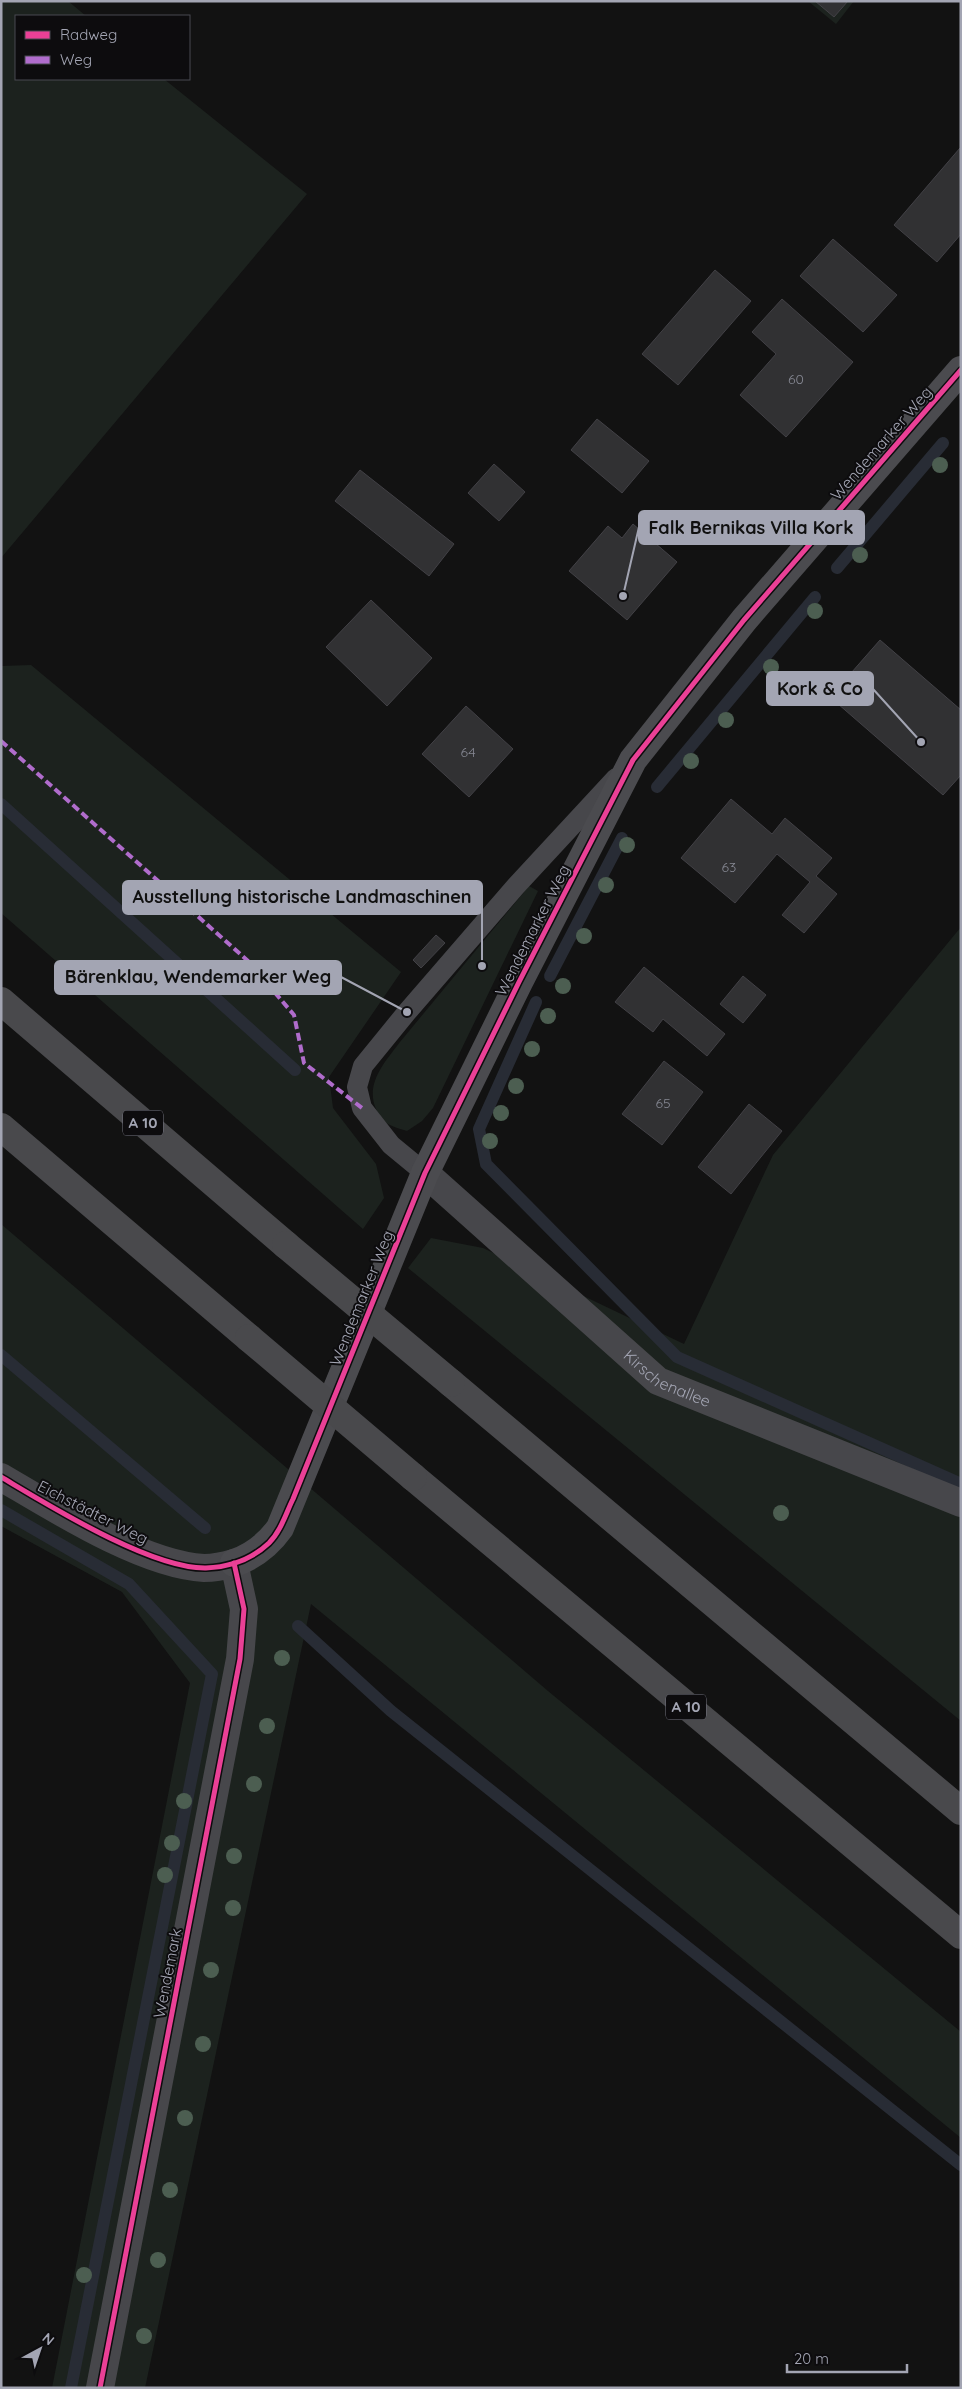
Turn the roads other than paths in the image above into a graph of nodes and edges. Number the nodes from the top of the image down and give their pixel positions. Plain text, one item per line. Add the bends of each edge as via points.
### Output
1 (961, 370) edge
2 (633, 760) junction
3 (1, 1000) edge
4 (1, 1127) edge
5 (425, 1172) junction
6 (1, 1477) edge
7 (961, 1503) edge
8 (234, 1563) junction
9 (961, 1811) edge
10 (961, 1935) edge
11 (100, 2388) edge

1 - 2 street, Wendemarker Weg via 744,620
2 - 5 street, Wendemarker Weg
2 - 5 lane via 516,886 363,1066 357,1087 362,1108 391,1145
3 - 9 highway, A 10, bridge via 286,1245
4 - 10 highway, A 10, bridge
5 - 7 street, Kirschenallee via 658,1381
5 - 8 street, Wendemarker Weg via 280,1528 257,1552
6 - 8 street, Eichstädter Weg via 98,1532 153,1556 180,1565 205,1568
8 - 11 street, Wendemark via 244,1609 240,1659

